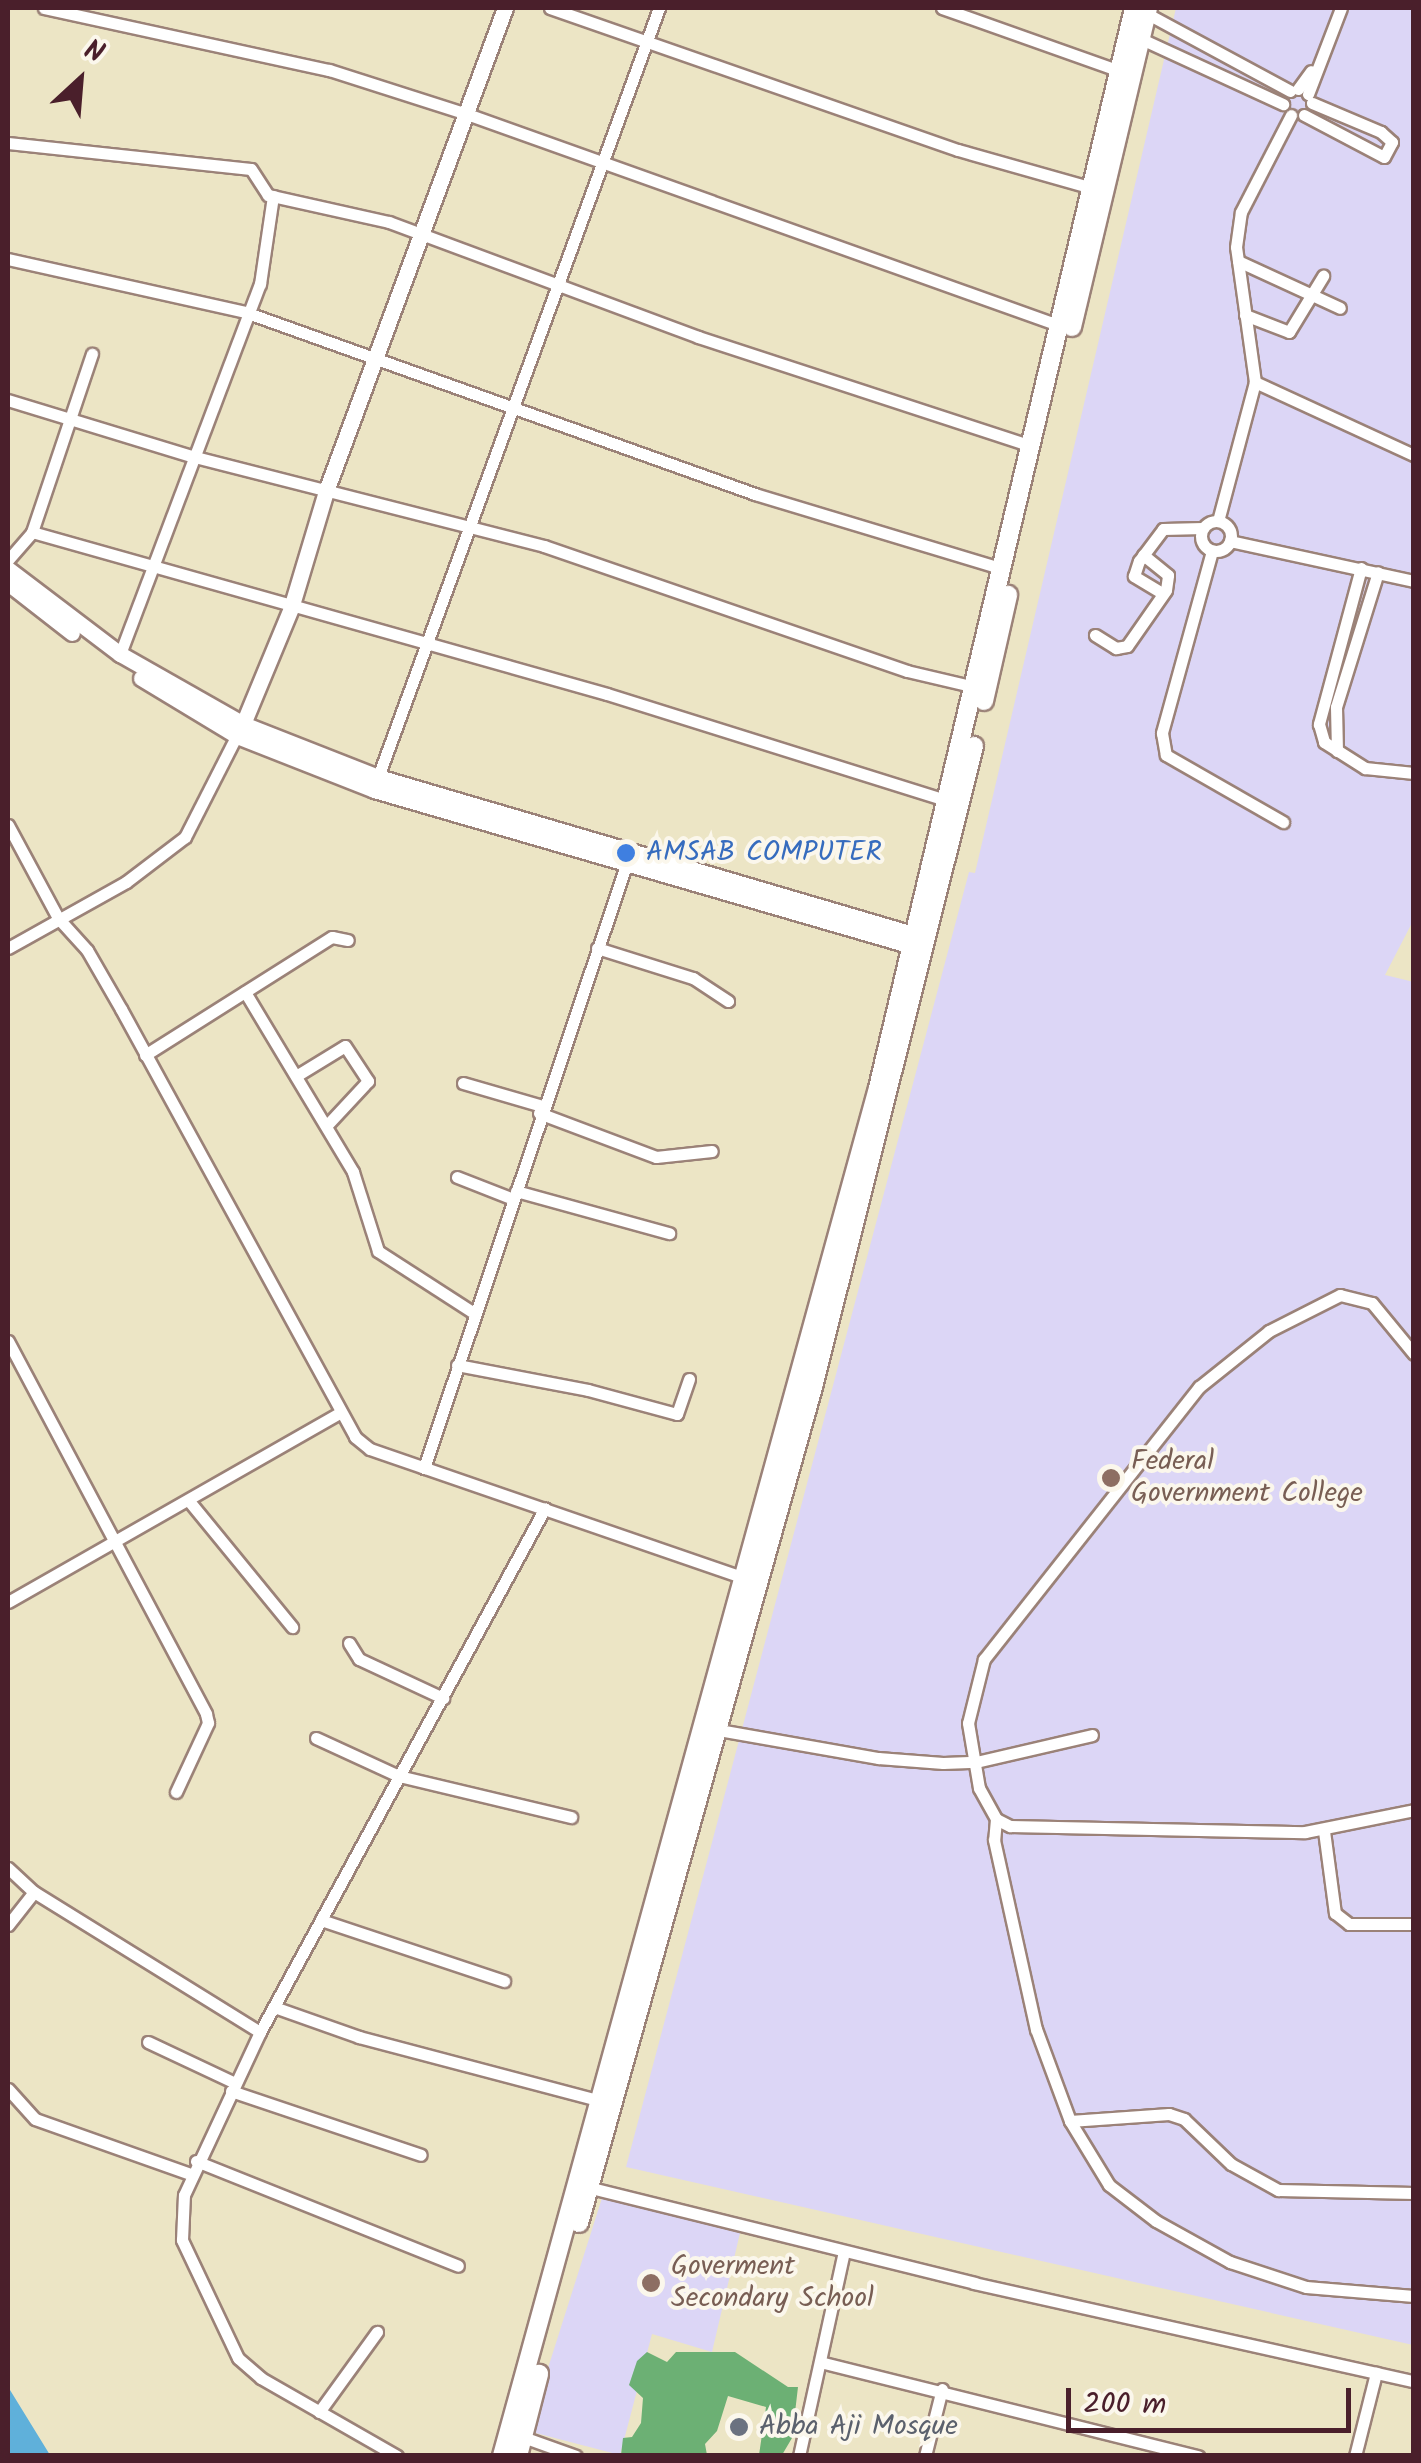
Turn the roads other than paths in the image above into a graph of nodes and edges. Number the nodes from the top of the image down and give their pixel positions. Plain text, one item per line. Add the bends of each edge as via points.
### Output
1 (44, 8) edge
2 (505, 8) edge
3 (550, 8) edge
4 (658, 8) edge
5 (942, 8) edge
6 (1340, 8) edge
7 (1141, 9) edge
8 (1135, 36) junction
9 (646, 40) junction
10 (1120, 71) junction
11 (1297, 99) junction
12 (467, 114) junction
13 (8, 143) edge
14 (602, 163) junction
15 (1092, 188) junction
16 (273, 196) junction
17 (422, 236) junction
18 (8, 259) edge
19 (1238, 260) junction
20 (1324, 276) dead end
21 (557, 286) junction
22 (1315, 295) junction
23 (1340, 308) dead end
24 (245, 312) junction
25 (1245, 315) junction
26 (1060, 326) junction
27 (92, 354) dead end
28 (377, 360) junction
29 (1255, 382) junction
30 (8, 400) edge
31 (510, 410) junction
32 (70, 419) junction
33 (1032, 446) junction
34 (1414, 455) edge
35 (195, 456) junction
36 (326, 491) junction
37 (1218, 522) junction
38 (468, 526) junction
39 (1203, 528) junction
40 (32, 532) junction
41 (1230, 541) junction
42 (1212, 551) junction
43 (1143, 555) junction
44 (8, 560) edge
45 (154, 565) junction
46 (1361, 568) junction
47 (8, 569) edge
48 (1004, 569) junction
49 (1378, 572) junction
50 (1414, 581) edge
51 (8, 583) edge
52 (1162, 593) junction
53 (291, 608) junction
54 (1095, 634) dead end
55 (429, 642) junction
56 (120, 654) junction
57 (1336, 664) junction
58 (1349, 668) junction
59 (976, 686) junction
60 (240, 730) junction
61 (1337, 751) junction
62 (1414, 773) edge
63 (378, 777) junction
64 (949, 801) junction
65 (1282, 822) dead end
66 (8, 824) edge
67 (629, 856) junction
68 (58, 918) junction
69 (348, 940) dead end
70 (922, 943) junction
71 (8, 948) edge
72 (597, 948) junction
73 (245, 992) junction
74 (728, 1002) dead end
75 (145, 1055) junction
76 (296, 1076) junction
77 (463, 1083) dead end
78 (541, 1109) junction
79 (327, 1124) junction
80 (712, 1152) dead end
81 (456, 1177) dead end
82 (514, 1195) junction
83 (669, 1232) dead end
84 (474, 1313) junction
85 (8, 1341) edge
86 (1414, 1354) edge
87 (457, 1366) junction
88 (689, 1379) dead end
89 (339, 1414) junction
90 (424, 1468) junction
91 (189, 1500) junction
92 (545, 1508) junction
93 (116, 1546) junction
94 (744, 1578) junction
95 (8, 1602) edge
96 (292, 1627) dead end
97 (349, 1644) dead end
98 (443, 1698) junction
99 (710, 1728) junction
100 (1092, 1735) dead end
101 (316, 1738) dead end
102 (976, 1762) junction
103 (399, 1776) junction
104 (176, 1792) dead end
105 (1414, 1810) edge
106 (571, 1817) dead end
107 (996, 1818) junction
108 (1324, 1831) junction
109 (8, 1868) edge
110 (34, 1892) junction
111 (321, 1920) junction
112 (1414, 1924) edge
113 (8, 1925) edge
114 (504, 1982) dead end
115 (274, 2007) junction
116 (260, 2032) junction
117 (148, 2042) dead end
118 (233, 2087) junction
119 (8, 2088) edge
120 (601, 2101) junction
121 (1070, 2121) junction
122 (422, 2156) dead end
123 (196, 2161) junction
124 (190, 2174) junction
125 (591, 2188) junction
126 (1414, 2193) edge
127 (844, 2252) junction
128 (458, 2266) dead end
129 (1414, 2296) edge
130 (377, 2332) dead end
131 (820, 2362) junction
132 (1376, 2373) junction
133 (1414, 2381) edge
134 (942, 2389) junction
135 (524, 2407) junction
136 (318, 2412) junction
137 (521, 2446) edge
138 (397, 2456) edge
139 (502, 2456) edge
140 (576, 2456) edge
141 (799, 2456) edge
142 (925, 2456) edge
143 (1198, 2456) edge
144 (1356, 2456) edge

1 - 12 street via 328,70
2 - 12 main road
3 - 9 street
4 - 9 street
5 - 10 street
6 - 11 street
7 - 8 highway
7 - 11 street
8 - 10 highway
8 - 11 street
8 - 70 highway
9 - 14 street
9 - 15 street via 1003,165
10 - 15 highway
11 - 11 street via 1381,132 1392,142 1384,157 1304,116
11 - 19 street via 1241,212
12 - 14 street
12 - 17 main road
13 - 16 street via 251,169
14 - 21 street
14 - 26 street
15 - 26 highway
16 - 17 street via 364,215
16 - 24 street via 260,284
17 - 21 street
17 - 28 main road
18 - 24 street
19 - 22 street
19 - 25 street
20 - 22 street
21 - 31 street
21 - 33 street
22 - 23 street
22 - 25 street via 1290,332
24 - 28 street
24 - 35 street
25 - 29 street
26 - 33 highway
27 - 32 street
28 - 31 street
28 - 36 main road
29 - 34 street
29 - 37 street
30 - 32 street
31 - 38 street
31 - 48 street via 927,551
32 - 35 street
32 - 40 street
33 - 48 highway
35 - 36 street
35 - 45 street
36 - 38 street
36 - 53 main road
37 - 39 street
37 - 41 street via 1229,528
38 - 55 street
38 - 59 street via 624,570 906,671
39 - 42 street via 1202,542
39 - 43 street via 1164,529
40 - 44 street
40 - 45 street
41 - 42 street
41 - 46 street
42 - 65 street via 1162,733 1166,755
43 - 52 street via 1168,575
43 - 52 street via 1134,576
45 - 53 street
45 - 56 street
46 - 49 street
46 - 57 street
47 - 56 main road
48 - 59 highway
49 - 50 street
49 - 58 street
51 - 60 main road via 114,663
52 - 54 street via 1127,646 1116,648
53 - 55 street
53 - 60 main road
55 - 63 street
55 - 64 street
56 - 60 main road
57 - 58 street
57 - 61 street via 1319,724 1324,742
58 - 61 street via 1336,707
59 - 64 highway
60 - 63 main road
60 - 67 main road via 374,790
60 - 68 street via 185,837 126,882
61 - 62 street via 1365,768
63 - 67 main road
64 - 70 highway
66 - 68 street
67 - 70 main road
67 - 72 street
68 - 71 street
68 - 75 street via 87,950
69 - 73 street via 332,938
70 - 94 highway
70 - 99 highway
72 - 74 street via 694,978
72 - 78 street
73 - 75 street
73 - 76 street
75 - 89 street
76 - 79 street
76 - 79 street via 344,1046 368,1081
77 - 78 street
78 - 80 street via 656,1157
78 - 82 street
79 - 84 street via 352,1172 378,1251
81 - 82 street
82 - 83 street
82 - 84 street
84 - 87 street
85 - 93 street
86 - 102 street via 1372,1303 1340,1295 1269,1331 1200,1387 984,1659 970,1696
87 - 88 street via 676,1414
87 - 90 street
89 - 90 street via 370,1448
89 - 91 street
90 - 92 street
91 - 93 street
91 - 96 street
92 - 94 street
92 - 98 street
93 - 95 street
93 - 104 street via 208,1723
94 - 99 highway
97 - 98 street via 360,1660
98 - 103 street
99 - 102 street via 878,1758
99 - 120 highway
99 - 125 highway
100 - 102 street
101 - 103 street
102 - 107 street via 979,1788
103 - 106 street
103 - 111 street
105 - 108 street
107 - 108 street via 1034,1830
107 - 121 street via 994,1840 1036,2029
108 - 112 street via 1335,1913 1349,1924
109 - 110 street
110 - 113 street
110 - 116 street
111 - 114 street
111 - 115 street
115 - 116 street
115 - 120 street
116 - 118 street
117 - 118 street
118 - 122 street
118 - 123 street
119 - 124 street via 35,2118
120 - 135 highway
121 - 126 street via 1170,2114 1184,2119 1231,2164 1278,2190
121 - 129 street via 1109,2184 1156,2221 1230,2262 1306,2287
123 - 124 street
123 - 128 street
124 - 136 street via 182,2240 238,2358
125 - 127 street
125 - 135 highway
127 - 131 street
127 - 132 street
130 - 136 street
131 - 134 street
131 - 141 street
132 - 133 street
132 - 144 street
134 - 142 street
134 - 143 street
135 - 137 highway
135 - 139 highway
136 - 138 street
137 - 140 street

